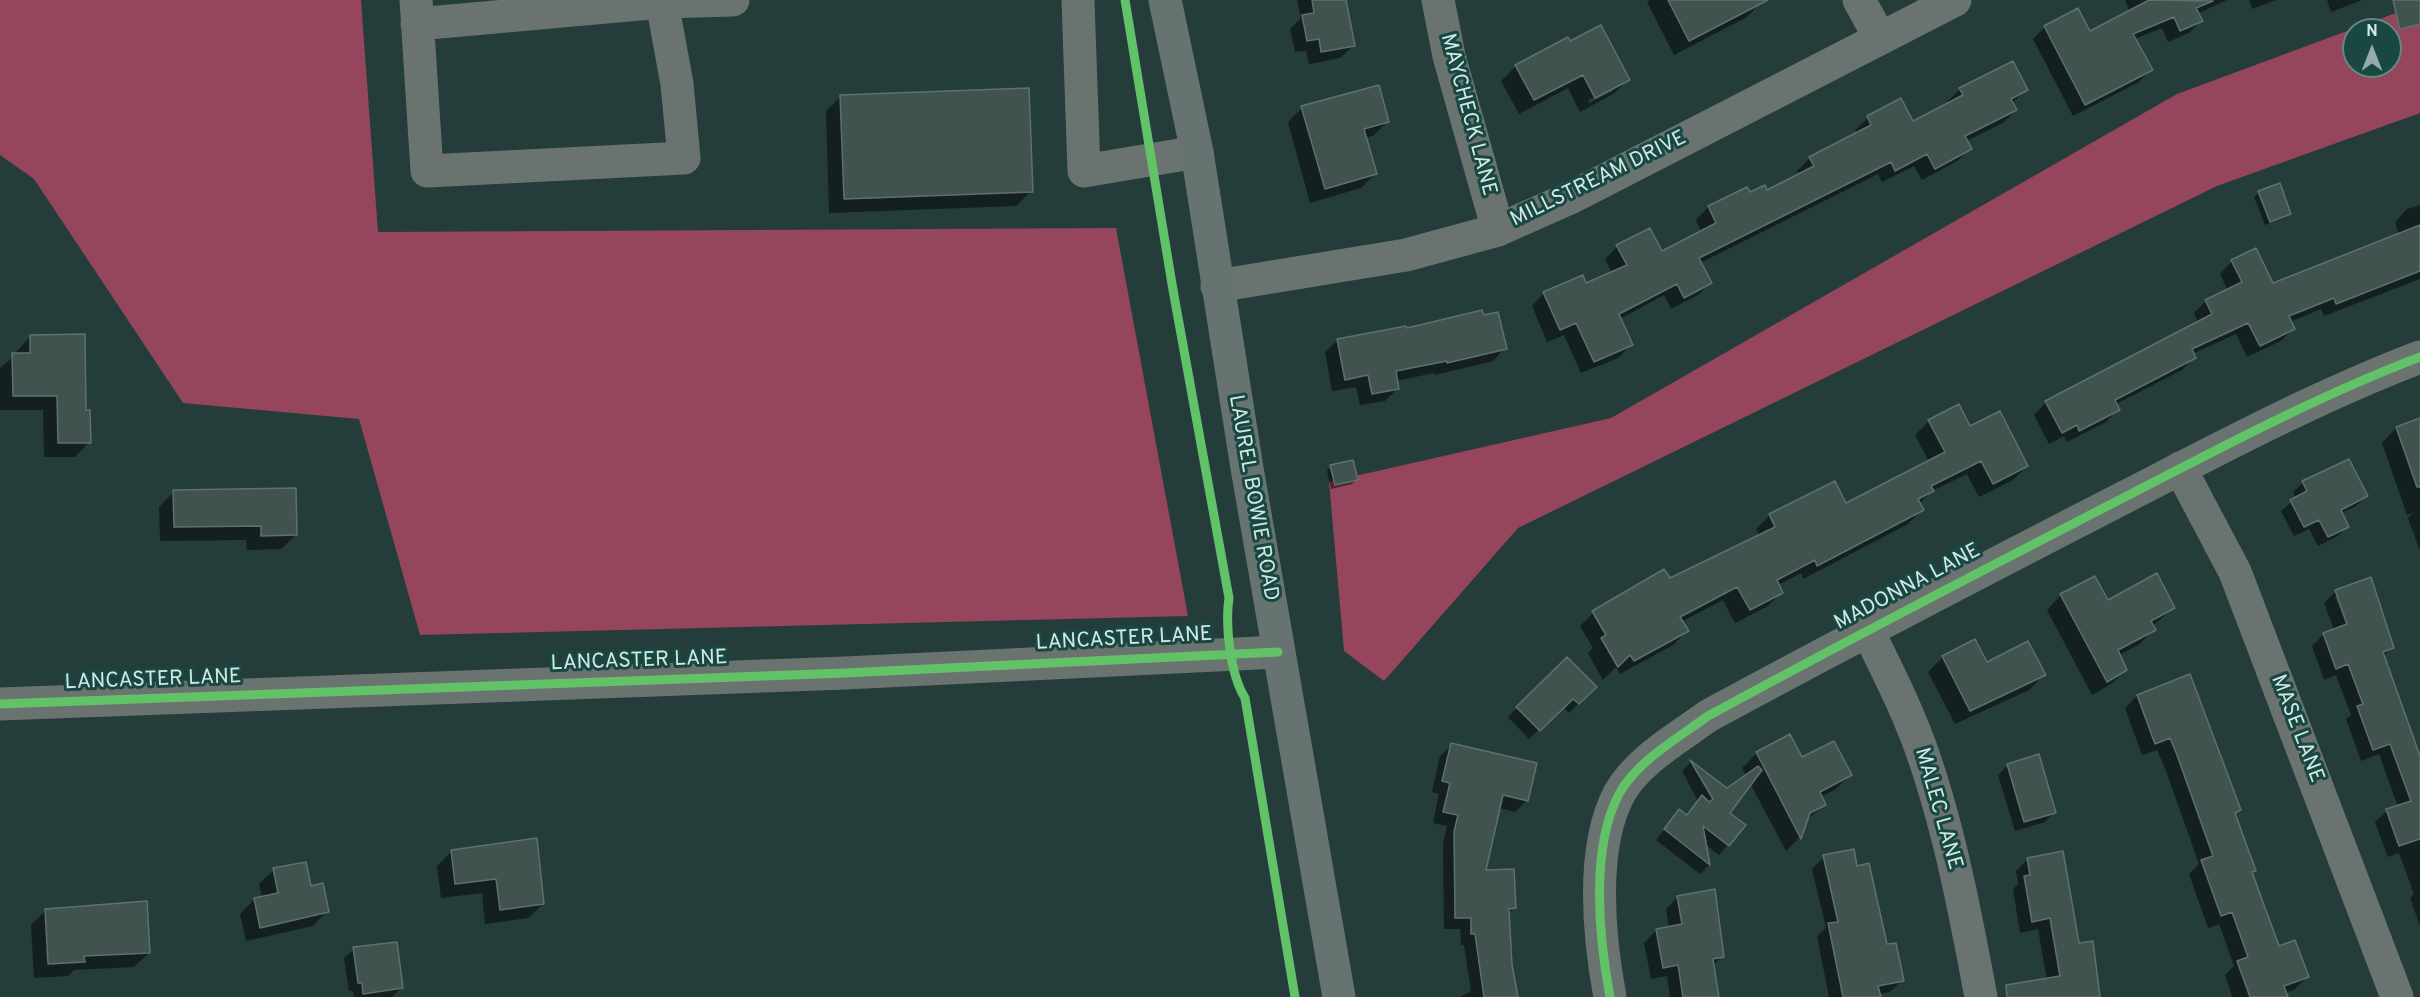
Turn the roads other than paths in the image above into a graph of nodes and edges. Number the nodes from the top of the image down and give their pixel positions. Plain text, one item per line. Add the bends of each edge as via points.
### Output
1 (733, 0) edge
2 (1078, 0) edge
3 (1165, 0) edge
4 (1438, 0) edge
5 (1859, 0) edge
6 (1955, 0) edge
7 (662, 2) junction
8 (417, 12) edge
9 (1880, 38) junction
10 (1197, 152) junction
11 (1498, 230) junction
12 (1217, 286) junction
13 (2420, 357) edge
14 (2180, 468) junction
15 (1867, 629) junction
16 (1278, 651) junction
17 (0, 704) edge
18 (1339, 997) edge
19 (1610, 997) edge
20 (1981, 997) edge
21 (2397, 997) edge

1 - 7 street
2 - 10 street via 1084,171
3 - 10 main road, LAUREL BOWIE ROAD
4 - 11 street, MAYCHECK LANE via 1449,56
5 - 9 street
6 - 9 street, MILLSTREAM DRIVE
7 - 8 street
7 - 8 street via 677,84 684,158 427,171
9 - 11 street, MILLSTREAM DRIVE via 1570,198
10 - 12 main road, LAUREL BOWIE ROAD
11 - 12 street, MILLSTREAM DRIVE via 1406,255
12 - 16 main road, LAUREL BOWIE ROAD
13 - 14 street, MADONNA LANE via 2342,389
14 - 15 street, MADONNA LANE
14 - 21 street, MASE LANE via 2235,572
15 - 19 street, MADONNA LANE via 1707,716 1639,769 1620,793 1608,821 1600,896
15 - 20 street, MALEC LANE via 1925,760 1945,828
16 - 17 street, LANCASTER LANE via 821,674
16 - 18 main road, LAUREL BOWIE ROAD

